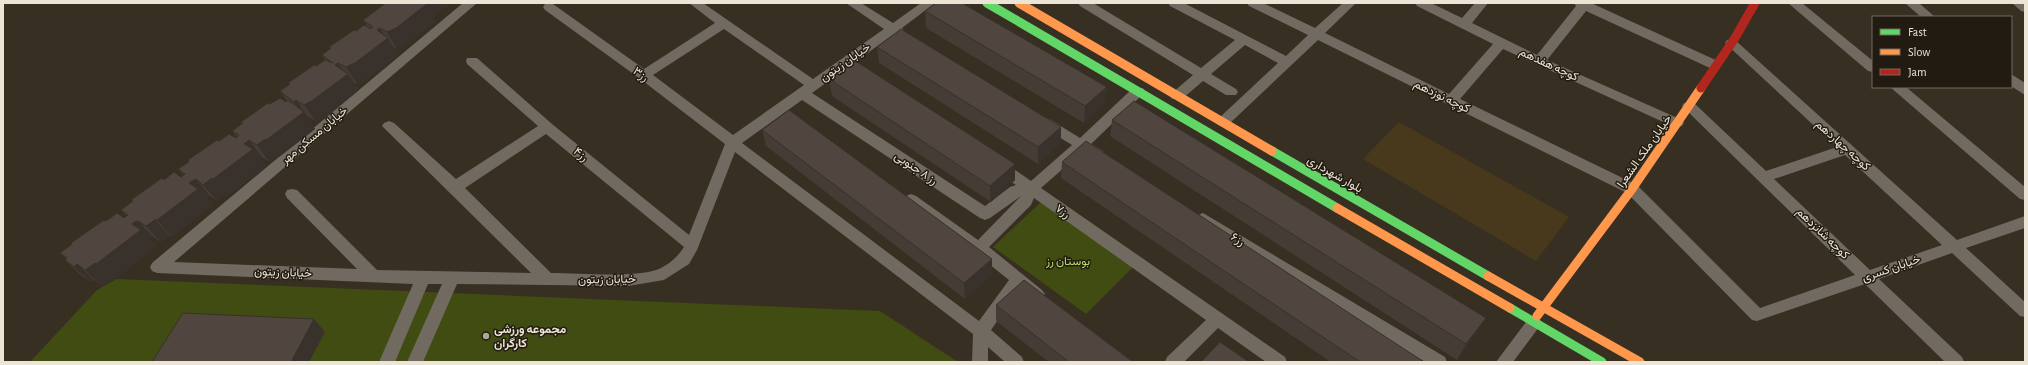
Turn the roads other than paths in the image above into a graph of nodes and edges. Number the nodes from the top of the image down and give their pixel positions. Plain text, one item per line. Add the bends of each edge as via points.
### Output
1 (471, 3) edge
2 (695, 3) edge
3 (852, 3) edge
4 (929, 3) edge
5 (987, 3) edge
6 (1019, 3) edge
7 (1084, 3) edge
8 (1174, 3) edge
9 (1252, 3) edge
10 (1350, 3) edge
11 (1421, 3) edge
12 (1482, 3) edge
13 (1755, 3) edge
14 (1794, 3) edge
15 (1911, 3) edge
16 (2018, 3) edge
17 (1582, 4) edge
18 (549, 7) dead end
19 (2025, 8) edge
20 (1928, 16) edge
21 (724, 23) junction
22 (1464, 24) junction
23 (893, 28) junction
24 (1316, 34) junction
25 (1243, 40) junction
26 (913, 41) edge
27 (1502, 42) junction
28 (1731, 43) junction
29 (472, 60) dead end
30 (1539, 60) junction
31 (847, 61) junction
32 (1286, 62) junction
33 (1715, 65) junction
34 (1872, 67) edge
35 (860, 70) edge
36 (1202, 74) junction
37 (644, 75) junction
38 (2012, 80) edge
39 (1897, 88) edge
40 (808, 89) junction
41 (2025, 90) edge
42 (1138, 91) junction
43 (1231, 92) dead end
44 (1177, 96) junction
45 (1451, 100) junction
46 (1689, 106) junction
47 (1034, 116) edge
48 (1223, 122) junction
49 (1677, 123) junction
50 (389, 126) dead end
51 (548, 127) junction
52 (732, 142) junction
53 (1081, 144) junction
54 (1848, 149) junction
55 (991, 161) edge
56 (1108, 161) edge
57 (1764, 177) junction
58 (455, 187) junction
59 (1031, 188) junction
60 (1632, 189) junction
61 (901, 193) edge
62 (292, 194) dead end
63 (2025, 195) edge
64 (1190, 210) edge
65 (2025, 222) edge
66 (692, 246) junction
67 (1955, 246) junction
68 (979, 248) junction
69 (157, 267) joint
70 (372, 275) junction
71 (1868, 276) junction
72 (423, 278) junction
73 (452, 278) junction
74 (547, 279) junction
75 (1018, 279) junction
76 (1050, 303) edge
77 (1544, 306) junction
78 (2025, 310) edge
79 (1758, 315) joint
80 (1217, 319) junction
81 (1534, 323) junction
82 (981, 331) junction
83 (387, 362) edge
84 (415, 362) edge
85 (980, 362) edge
86 (1016, 362) edge
87 (1173, 362) edge
88 (1280, 362) edge
89 (1439, 362) edge
90 (1504, 362) edge
91 (1602, 362) edge
92 (1640, 362) edge
93 (1956, 362) edge

1 - 69 street, خیابان مسکن مهر
2 - 21 street
3 - 23 street
4 - 23 street, خیابان زیتون
5 - 42 main road
6 - 44 main road, بلوار شهرداری
7 - 36 street
8 - 25 street
9 - 24 street, کوچه نوزدهم
10 - 24 street
11 - 22 street, کوچه هفدهم
12 - 22 street
13 - 28 main road, خیابان ملک الشعرا
14 - 34 street
15 - 20 street
16 - 19 street
17 - 30 street
17 - 33 street
18 - 37 street, رز۳
21 - 37 street
21 - 40 street
22 - 27 street, کوچه هفدهم
23 - 26 street
23 - 31 street, خیابان زیتون
24 - 32 street
24 - 45 street, کوچه نوزدهم
25 - 32 street
25 - 36 street
27 - 30 street, کوچه هفدهم
27 - 45 street
28 - 33 main road, خیابان ملک الشعرا
28 - 54 street, کوچه چهاردهم
29 - 51 street, رز۴
30 - 49 street, کوچه هفدهم
31 - 35 street
31 - 40 street, خیابان زیتون
32 - 48 street
33 - 46 main road, خیابان ملک الشعرا
36 - 43 street
36 - 44 street
37 - 52 street, رز۳
38 - 41 street
39 - 63 street
40 - 52 street, خیابان زیتون
40 - 59 street, رز ۸ جنوبی via 985,214 1015,191
42 - 53 street
42 - 81 main road
44 - 48 main road, بلوار شهرداری
45 - 60 street, کوچه نوزدهم
46 - 49 main road, خیابان ملک الشعرا
46 - 57 street, کوچه شانزدهم
47 - 53 street
48 - 77 main road, بلوار شهرداری via 1438,248
49 - 60 main road, خیابان ملک الشعرا
50 - 58 street
51 - 58 street
51 - 66 street, رز۴
52 - 66 street, خیابان زیتون
52 - 82 street, رز۳
53 - 56 street
53 - 59 street
54 - 57 street
54 - 67 street, کوچه چهاردهم
55 - 59 street, رز۷
57 - 71 street, کوچه شانزدهم
58 - 74 street
59 - 68 street via 1026,201
59 - 80 street, رز۷
60 - 77 main road, خیابان ملک الشعرا
60 - 79 street, کوچه نوزدهم
61 - 68 street
62 - 70 street
64 - 89 street, رز۶
65 - 67 street, خیابان کسری
66 - 74 street, خیابان زیتون via 684,260 659,276 628,280
67 - 71 street, خیابان کسری
67 - 78 street, کوچه چهاردهم
68 - 75 street
69 - 70 street, خیابان زیتون
70 - 72 street, خیابان زیتون
71 - 79 street, خیابان کسری
71 - 93 street, کوچه شانزدهم
72 - 73 street, خیابان زیتون
72 - 83 street
73 - 74 street, خیابان زیتون
73 - 84 street
75 - 76 street
75 - 82 street
77 - 81 main road, خیابان ملک الشعرا
77 - 92 main road, بلوار شهرداری
80 - 87 street
80 - 88 street, رز۷
81 - 90 street
81 - 91 main road
82 - 85 street
82 - 86 street, رز۳

